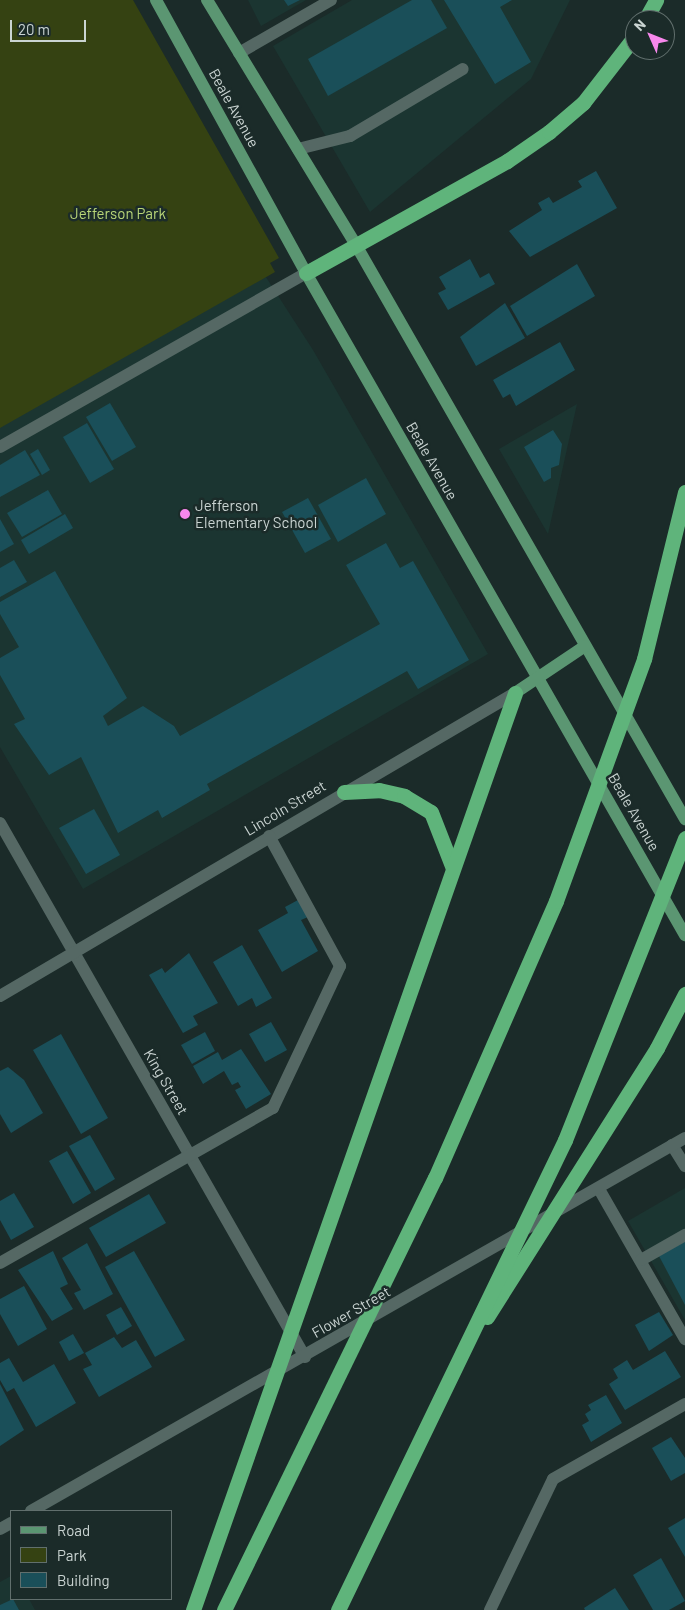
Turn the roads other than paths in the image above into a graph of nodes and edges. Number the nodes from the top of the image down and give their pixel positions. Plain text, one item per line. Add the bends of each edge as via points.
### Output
1 (156, 0) edge
2 (207, 0) edge
3 (331, 0) edge
4 (625, 49) edge
5 (239, 53) junction
6 (463, 69) dead end
7 (298, 150) junction
8 (356, 245) junction
9 (306, 273) junction
10 (0, 447) edge
11 (685, 492) edge
12 (585, 646) junction
13 (536, 675) junction
14 (515, 693) junction
15 (344, 792) junction
16 (685, 819) edge
17 (0, 823) edge
18 (269, 836) junction
19 (685, 838) edge
20 (452, 866) junction
21 (685, 935) edge
22 (75, 953) junction
23 (685, 994) edge
24 (0, 996) edge
25 (685, 1138) edge
26 (672, 1145) junction
27 (190, 1156) junction
28 (685, 1166) edge
29 (598, 1189) junction
30 (685, 1235) edge
31 (641, 1260) junction
32 (0, 1263) edge
33 (685, 1339) edge
34 (305, 1357) junction
35 (445, 1384) junction
36 (685, 1404) edge
37 (34, 1510) edge
38 (193, 1610) edge
39 (224, 1610) edge
40 (338, 1610) edge
41 (490, 1610) edge

1 - 9 main road, Beale Avenue
2 - 5 main road, Beale Avenue
3 - 5 street
4 - 8 highway via 583,103 549,132
5 - 7 main road, Beale Avenue
6 - 7 street via 350,136
7 - 8 main road, Beale Avenue
8 - 9 highway
8 - 12 main road, Beale Avenue
9 - 10 street
9 - 13 main road, Beale Avenue
11 - 39 highway via 644,659 556,901 435,1178
12 - 13 main road, Lincoln Street
12 - 16 main road, Beale Avenue
13 - 14 main road, Lincoln Street
13 - 21 main road, Beale Avenue
14 - 15 street, Lincoln Street
14 - 20 highway
15 - 18 street, Lincoln Street
15 - 20 highway via 396,794 431,812
17 - 22 street, King Street
18 - 22 street, Lincoln Street
18 - 27 street via 340,966 273,1108
19 - 35 highway via 565,1140
20 - 38 highway
22 - 24 street, Lincoln Street
22 - 27 street, King Street
23 - 35 highway via 657,1048
25 - 26 street, Flower Street
26 - 28 street
26 - 29 street, Flower Street
27 - 32 street
27 - 34 street, King Street
29 - 31 street
29 - 34 street, Flower Street
30 - 31 street
31 - 33 street
34 - 37 street, Flower Street
35 - 40 highway
36 - 41 street via 553,1479

